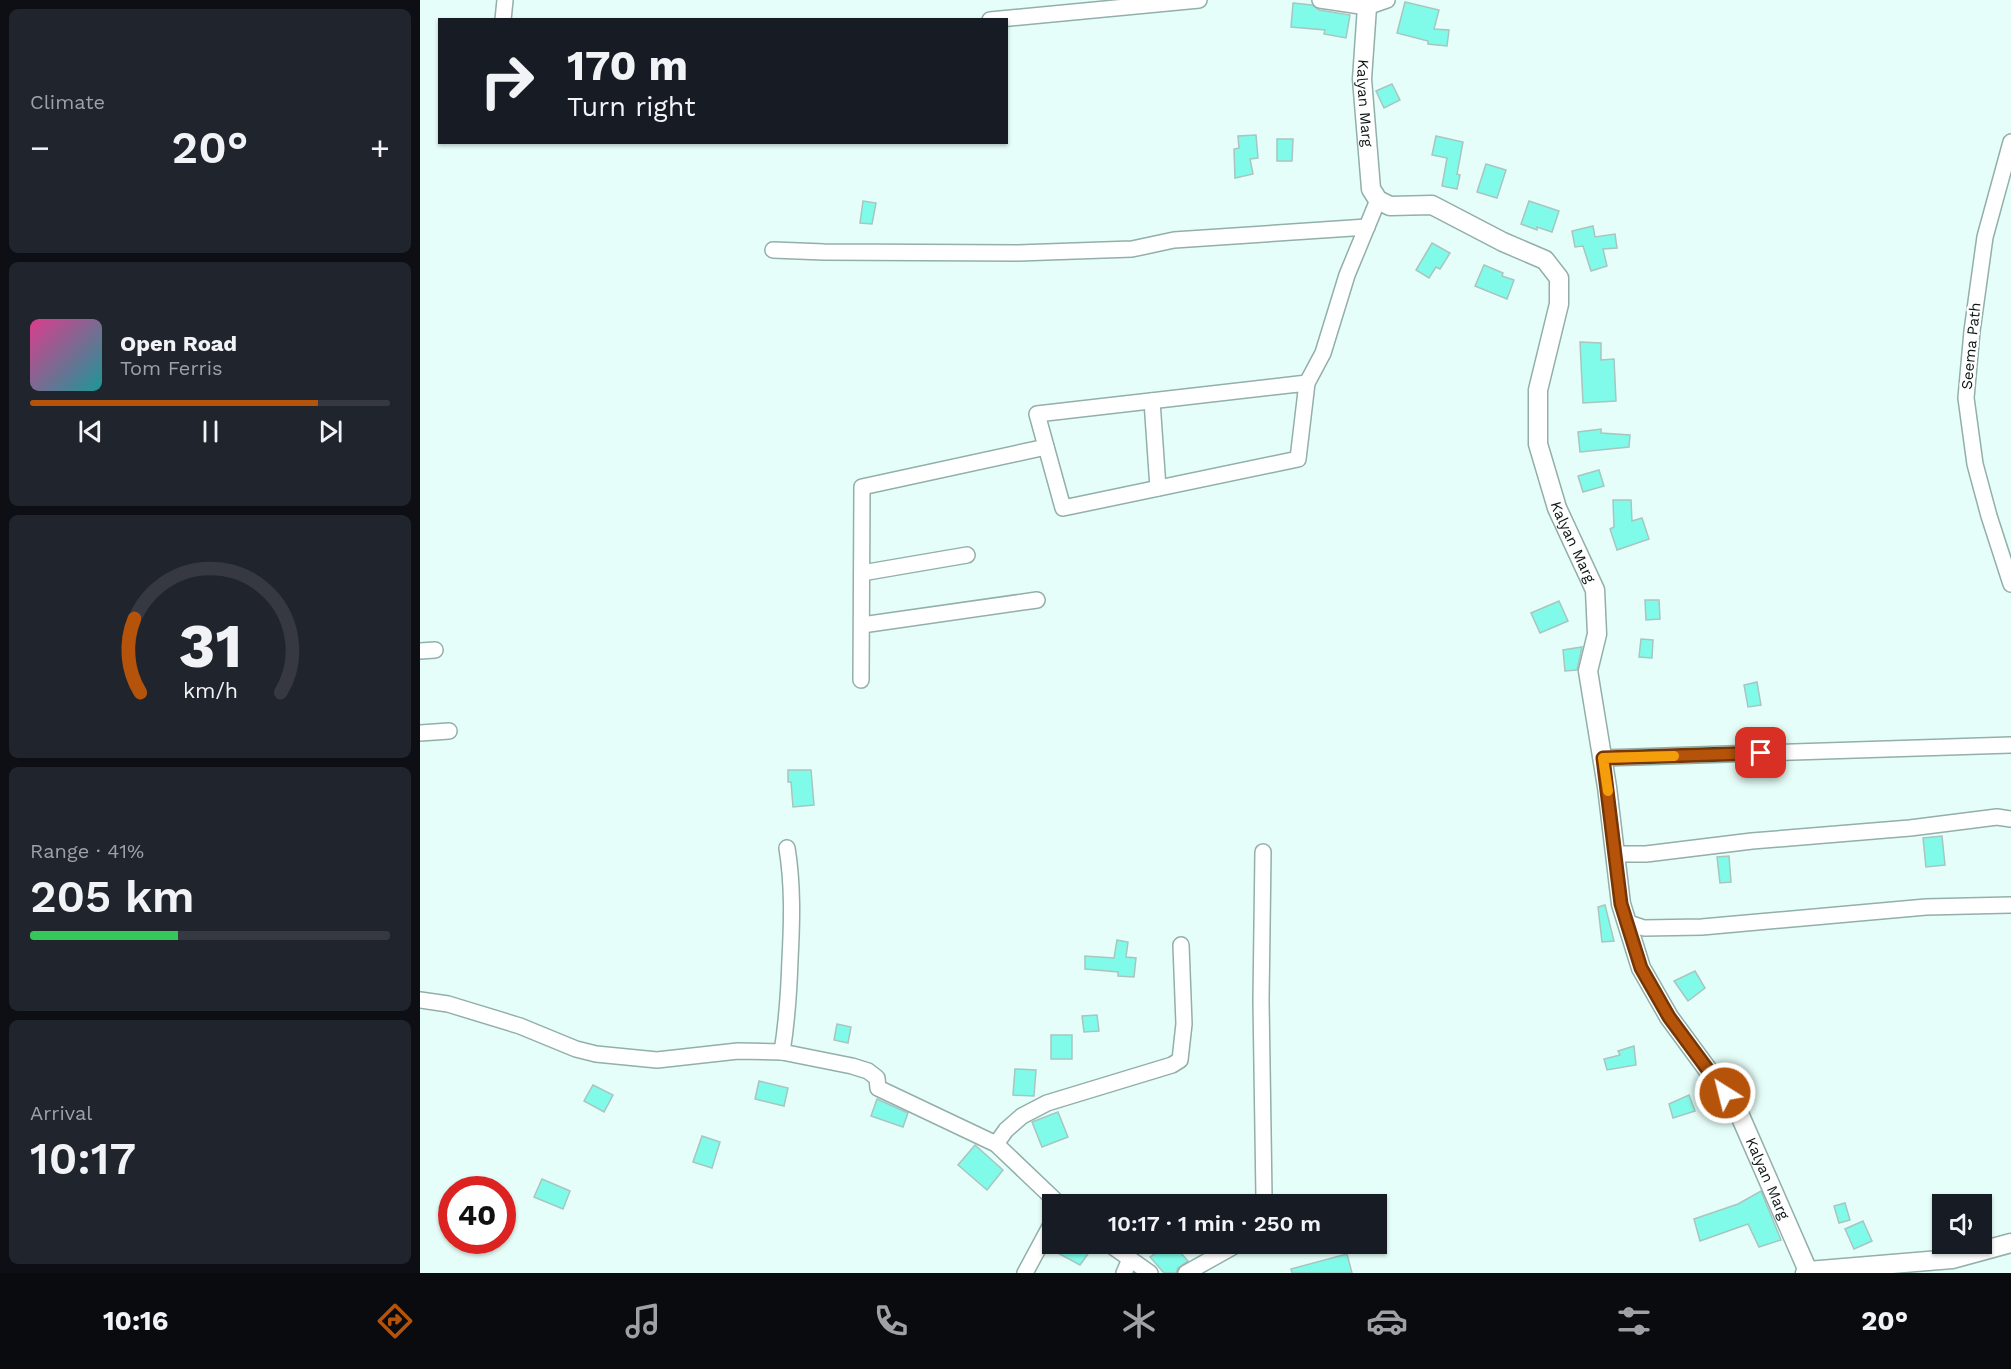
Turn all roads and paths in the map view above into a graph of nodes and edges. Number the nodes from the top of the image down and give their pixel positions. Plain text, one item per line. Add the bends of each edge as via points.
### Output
1 (505, 0) edge
2 (1199, 0) edge
3 (1320, 0) edge
4 (1387, 0) edge
5 (1369, 4) edge
6 (503, 18) edge
7 (1008, 18) edge
8 (2011, 142) edge
9 (1378, 200) junction
10 (1367, 227) junction
11 (773, 249) dead end
12 (1307, 383) junction
13 (1152, 401) junction
14 (1046, 447) junction
15 (1158, 488) junction
16 (967, 555) dead end
17 (862, 573) junction
18 (2011, 584) edge
19 (1038, 600) dead end
20 (861, 625) junction
21 (861, 680) dead end
22 (449, 731) dead end
23 (420, 733) edge
24 (2011, 745) edge
25 (1603, 758) junction
26 (2011, 819) edge
27 (787, 848) dead end
28 (1263, 852) dead end
29 (1615, 854) junction
30 (2011, 905) edge
31 (1626, 922) junction
32 (1181, 945) dead end
33 (420, 1000) edge
34 (782, 1052) junction
35 (996, 1144) junction
36 (1048, 1194) edge
37 (1264, 1194) edge
38 (1042, 1241) edge
39 (2011, 1242) edge
40 (1117, 1254) edge
41 (1220, 1254) edge
42 (1127, 1266) edge
43 (1840, 1271) edge
44 (1807, 1272) edge
45 (1025, 1273) edge
46 (1150, 1273) edge
47 (1186, 1273) edge

1 - 6 street
2 - 7 street
3 - 5 street
4 - 5 street
5 - 9 street, Kalyan Marg via 1362,79 1371,189
8 - 18 street, Seema Path via 1984,237 1966,398 1975,464
9 - 10 street
9 - 25 street, Kalyan Marg via 1390,206 1432,205 1545,260 1558,278 1559,304 1538,390 1538,444 1557,508 1595,590 1597,634 1588,671
10 - 11 street via 1174,240 1132,249 1018,253
10 - 12 street via 1323,352
12 - 13 street
12 - 15 street via 1298,459
13 - 14 street via 1037,414
13 - 15 street
14 - 15 street via 1063,508
14 - 17 street via 862,487
16 - 17 street
17 - 20 street
19 - 20 street
20 - 21 street
22 - 23 street
24 - 25 street
25 - 29 street, Kalyan Marg
26 - 29 street via 1997,817
27 - 34 street via 792,921 788,1019
28 - 37 street
29 - 31 street, Kalyan Marg
30 - 31 street via 1926,907 1702,927 1644,928
31 - 44 street, Kalyan Marg via 1641,968 1669,1017 1738,1111
32 - 35 street via 1184,1024 1180,1060 1047,1103 1022,1116
33 - 34 street via 448,1004 520,1026 596,1054 657,1060 738,1051
34 - 35 street via 868,1071 876,1078 878,1088
35 - 36 street
38 - 45 street
39 - 43 street via 1952,1259
40 - 42 street
41 - 47 street
42 - 46 street
43 - 44 street

